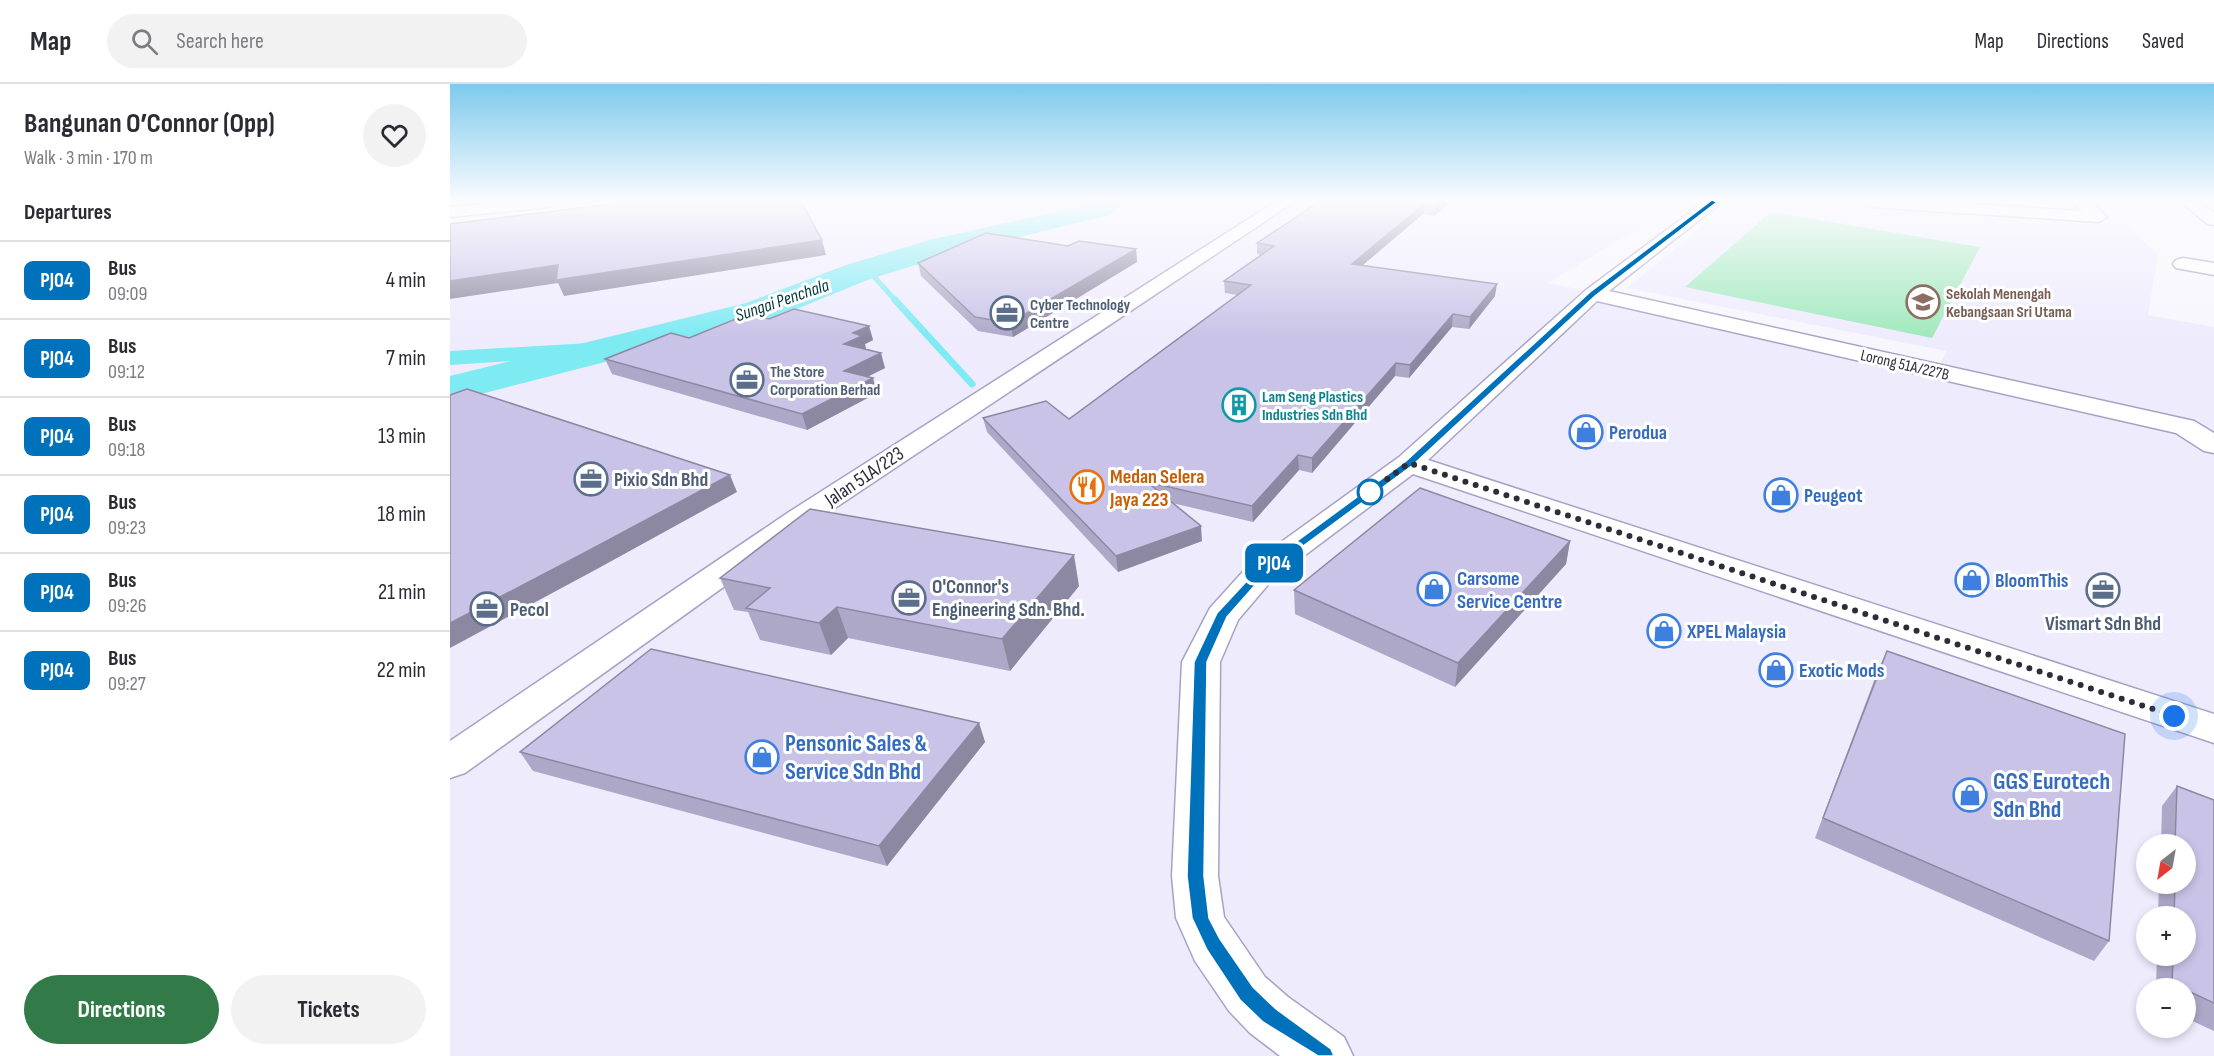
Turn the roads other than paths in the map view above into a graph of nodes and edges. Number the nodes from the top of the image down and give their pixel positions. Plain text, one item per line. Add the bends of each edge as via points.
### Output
1 (1216, 247) edge
2 (1654, 247) edge
3 (1593, 294) junction
4 (2214, 445) edge
5 (1409, 463) junction
6 (2214, 729) edge
7 (450, 762) edge
8 (1325, 1056) edge

1 - 7 main road, Jalan 51A/223 via 800,519
2 - 3 main road
3 - 4 main road, Lorong 51A/227B via 2185,427
3 - 5 main road
5 - 6 main road
5 - 8 main road via 1260,573 1222,616 1200,662 1196,876 1200,918 1213,945 1247,993 1269,1015

